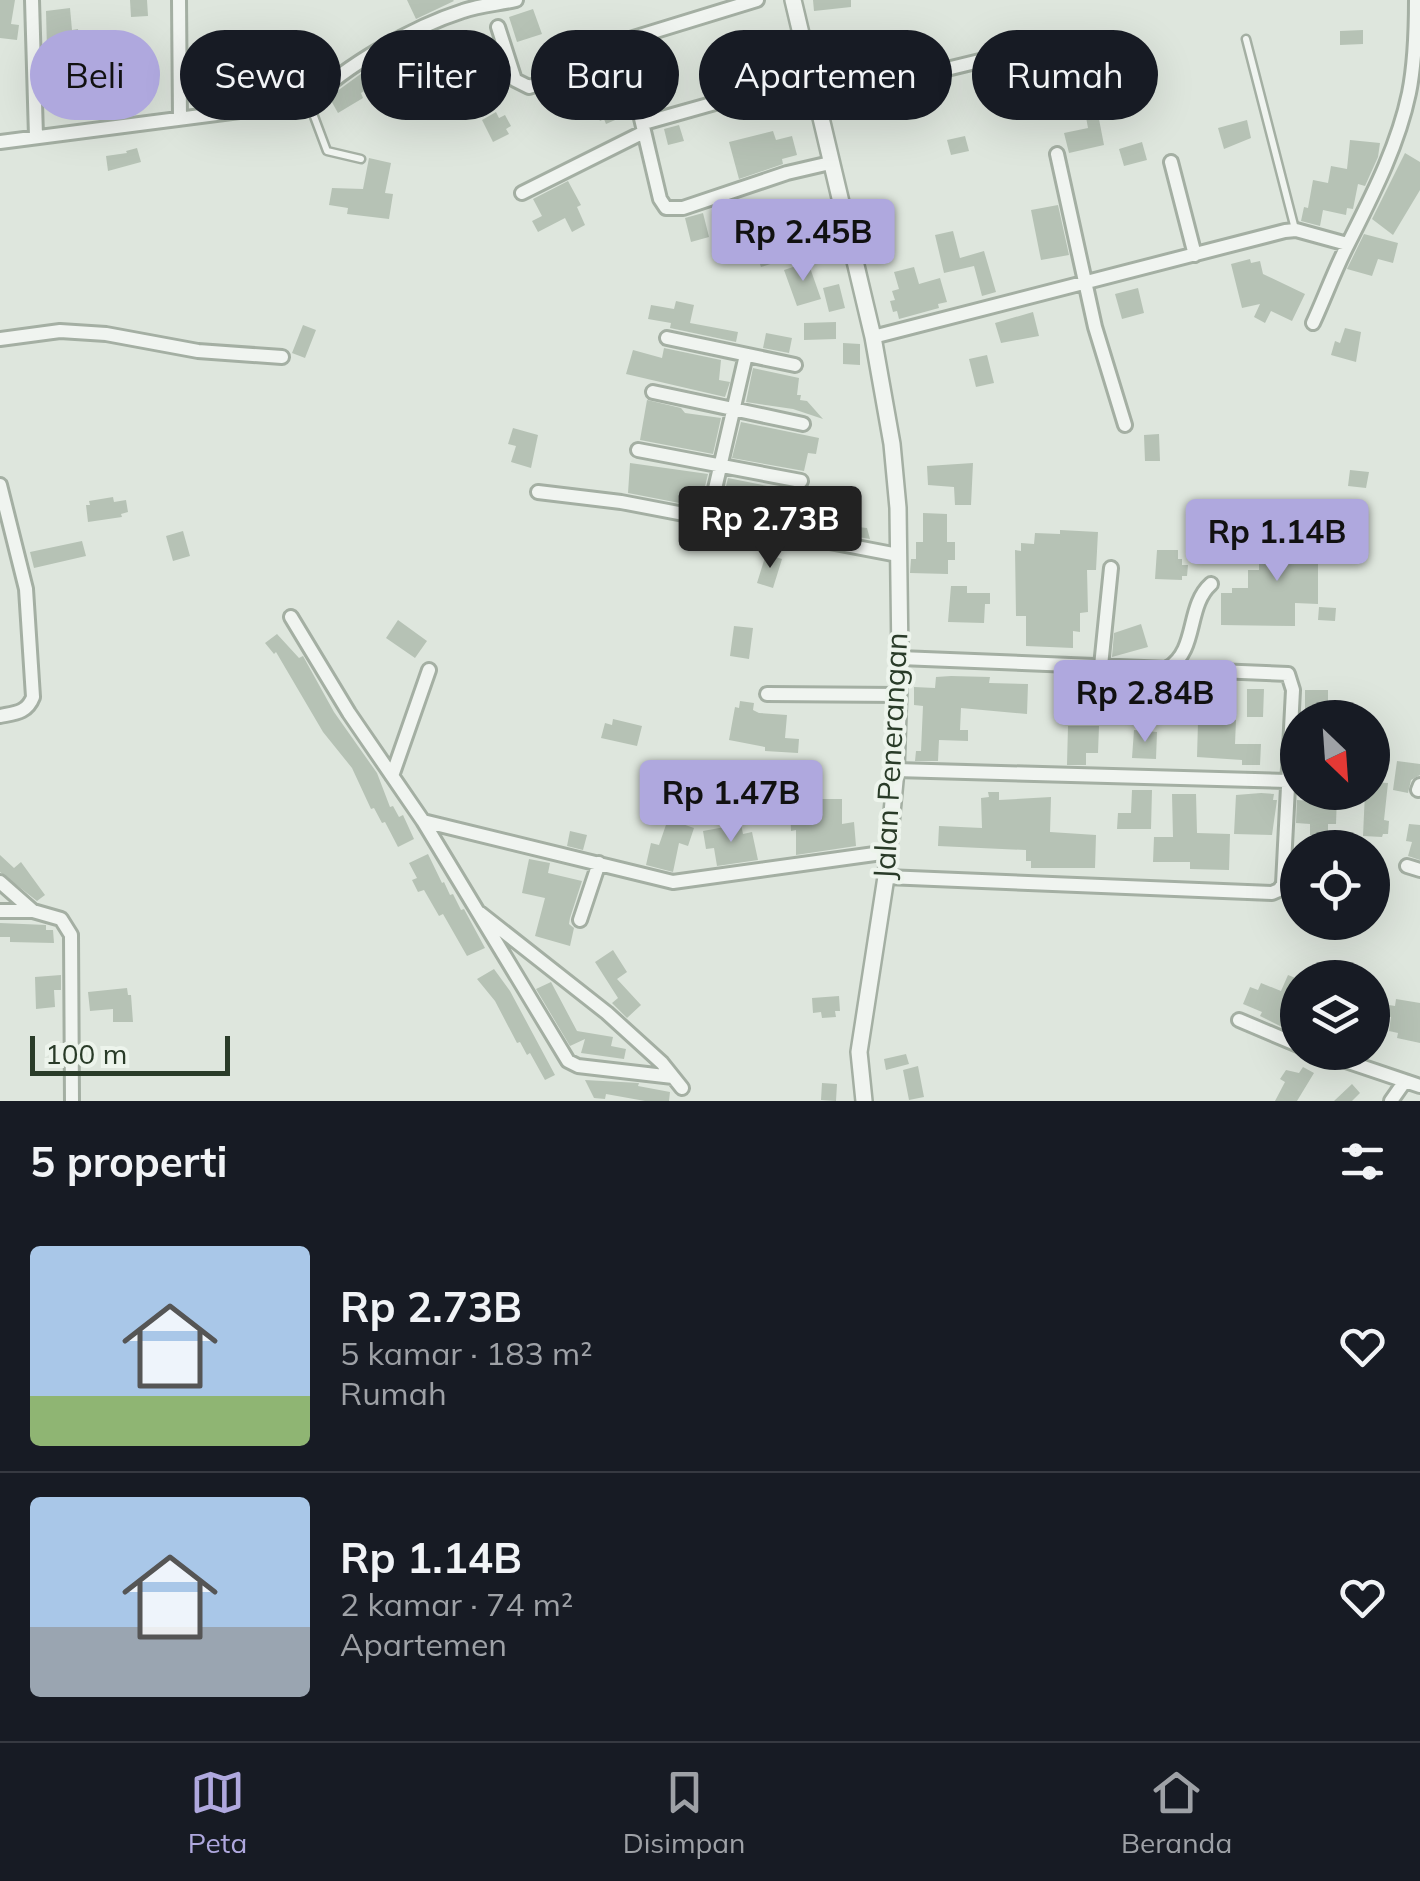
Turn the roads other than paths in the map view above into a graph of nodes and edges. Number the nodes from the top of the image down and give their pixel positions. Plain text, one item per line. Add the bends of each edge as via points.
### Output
1 (32, 0) edge
2 (179, 0) edge
3 (516, 0) edge
4 (757, 0) edge
5 (793, 0) edge
6 (1416, 0) edge
7 (498, 27) dead end
8 (661, 30) edge
9 (800, 30) edge
10 (1246, 39) dead end
11 (341, 75) edge
12 (531, 87) edge
13 (699, 111) edge
14 (180, 119) joint
15 (316, 120) edge
16 (642, 120) edge
17 (820, 120) edge
18 (644, 128) junction
19 (36, 136) junction
20 (0, 142) edge
21 (1057, 154) dead end
22 (361, 159) dead end
23 (1170, 162) dead end
24 (830, 163) junction
25 (522, 193) dead end
26 (1296, 230) junction
27 (1347, 244) junction
28 (1195, 255) junction
29 (1086, 284) junction
30 (1313, 322) dead end
31 (872, 337) junction
32 (666, 338) dead end
33 (0, 340) edge
34 (746, 355) junction
35 (282, 357) dead end
36 (796, 365) dead end
37 (652, 392) dead end
38 (733, 409) junction
39 (803, 424) dead end
40 (1125, 425) dead end
41 (638, 450) dead end
42 (721, 464) junction
43 (802, 481) dead end
44 (0, 485) edge
45 (538, 492) dead end
46 (708, 520) junction
47 (898, 556) junction
48 (1111, 568) dead end
49 (1211, 584) dead end
50 (291, 617) dead end
51 (900, 658) junction
52 (1101, 666) junction
53 (1168, 668) junction
54 (429, 670) dead end
55 (767, 694) dead end
56 (899, 695) junction
57 (1292, 700) edge
58 (0, 716) edge
59 (896, 770) junction
60 (392, 776) junction
61 (1280, 780) edge
62 (1285, 810) edge
63 (423, 821) junction
64 (889, 852) junction
65 (599, 863) junction
66 (886, 876) junction
67 (0, 882) edge
68 (0, 911) edge
69 (32, 911) junction
70 (478, 912) junction
71 (580, 920) dead end
72 (1239, 1020) dead end
73 (1280, 1037) edge
74 (1372, 1070) edge
75 (1404, 1081) junction
76 (1420, 1086) edge
77 (72, 1101) edge
78 (864, 1101) edge
79 (1391, 1101) edge

1 - 19 street
2 - 14 street
3 - 11 street via 436,23
4 - 8 street
5 - 9 street, Jalan Penerangan
6 - 27 street via 1409,94 1374,194
7 - 12 street via 514,80
10 - 26 lane
13 - 18 street
14 - 19 street
15 - 22 lane via 327,151
16 - 18 street
17 - 24 street, Jalan Penerangan
18 - 24 street via 666,208
18 - 25 street
19 - 20 street
21 - 29 street
23 - 28 street
24 - 31 street, Jalan Penerangan
26 - 27 street
26 - 28 street
27 - 30 street
28 - 29 street
29 - 31 street
29 - 40 street
31 - 47 street, Jalan Penerangan via 895,468
32 - 34 street
33 - 35 street via 60,331
34 - 36 street
34 - 38 street
37 - 38 street
38 - 39 street
38 - 42 street
41 - 42 street
42 - 43 street
42 - 46 street
44 - 58 street via 26,589 33,697 20,712
45 - 46 street
46 - 47 street
47 - 51 street, Jalan Penerangan
48 - 52 street
49 - 53 street via 1200,596 1183,656
50 - 60 street
51 - 52 street
51 - 56 street, Jalan Penerangan
52 - 53 street
53 - 57 street via 1288,674
54 - 60 street
55 - 56 street
56 - 59 street, Jalan Penerangan
59 - 61 street
59 - 64 street, Jalan Penerangan
60 - 63 street
62 - 66 street via 1283,884 1277,892
63 - 65 street
63 - 70 street
64 - 65 street via 673,882
64 - 66 street, Jalan Penerangan
65 - 71 street
66 - 78 street, Jalan Penerangan via 859,1052
67 - 69 street
68 - 69 street
69 - 77 street via 56,916 72,935
70 - 70 street via 607,1013 678,1082 570,1063
72 - 73 street
74 - 75 street
75 - 76 street
75 - 79 street

